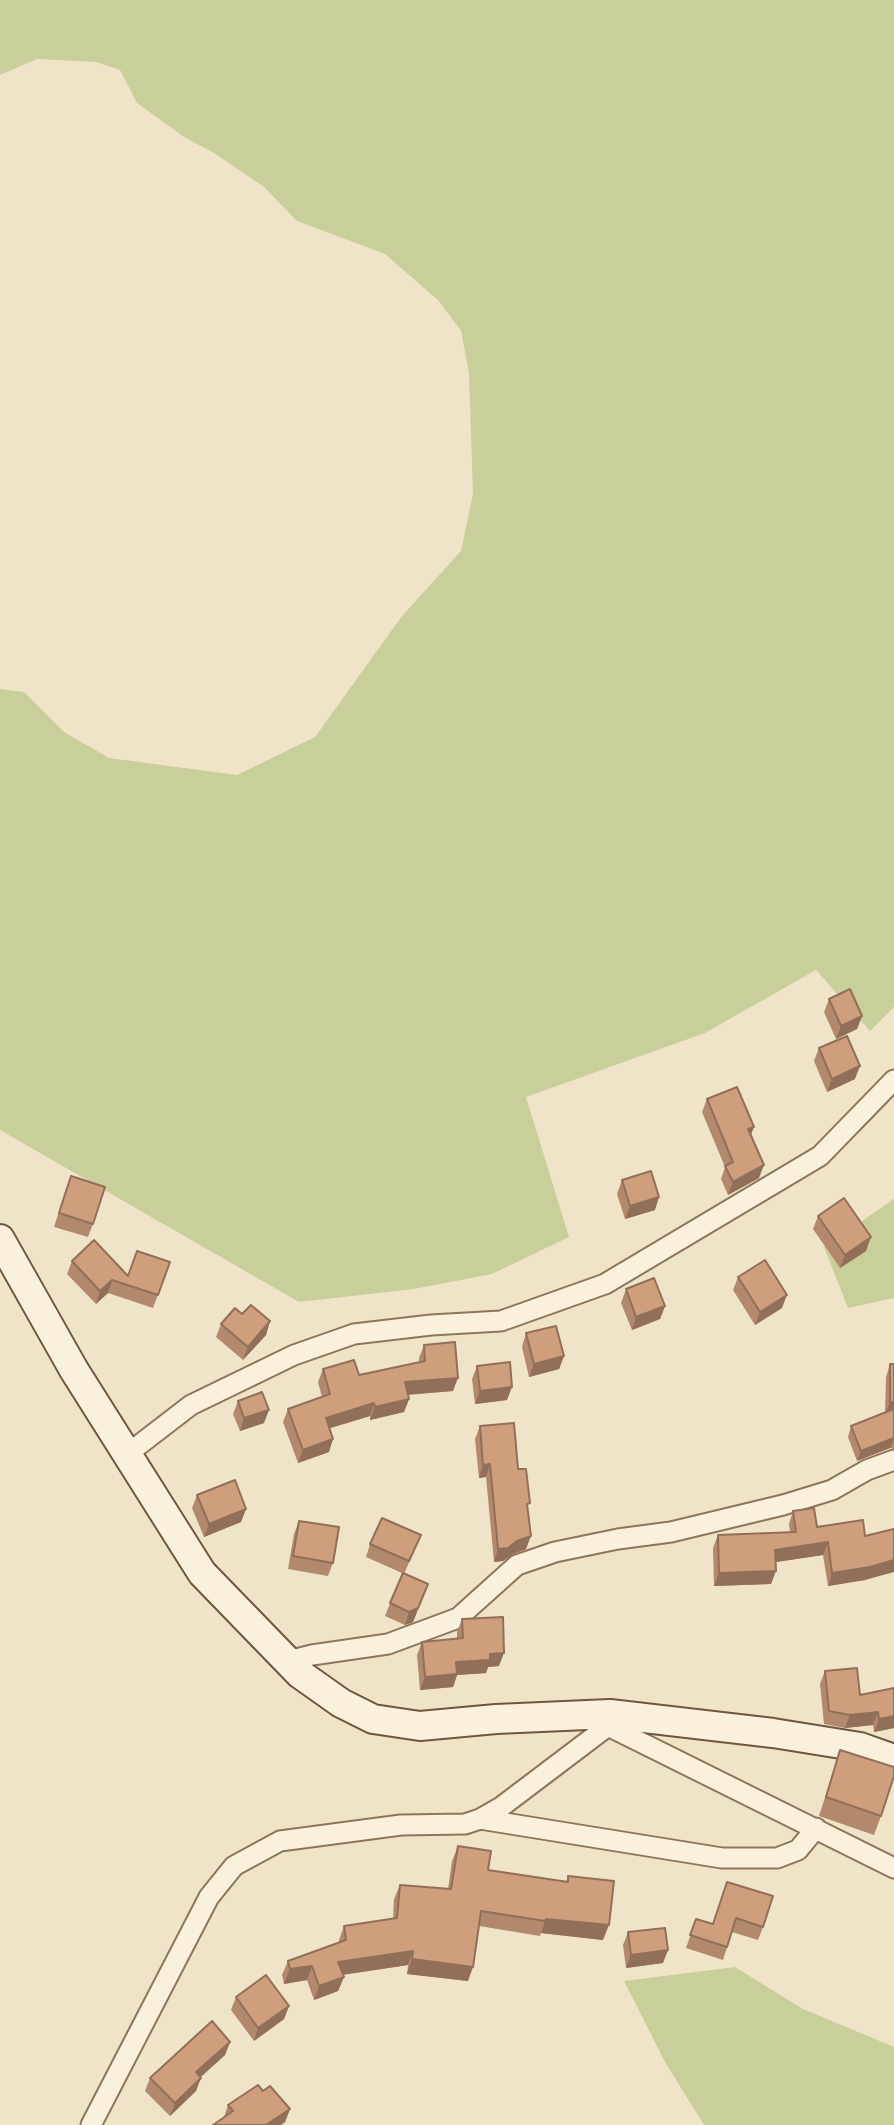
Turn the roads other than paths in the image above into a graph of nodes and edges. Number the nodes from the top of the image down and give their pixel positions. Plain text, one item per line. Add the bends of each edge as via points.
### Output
1 (894, 1080) edge
2 (0, 1239) edge
3 (126, 1455) junction
4 (894, 1460) edge
5 (290, 1665) junction
6 (609, 1720) junction
7 (894, 1759) edge
8 (480, 1819) junction
9 (816, 1828) junction
10 (894, 1868) edge
11 (91, 2125) edge

1 - 3 street via 820,1156 606,1284 501,1321 354,1334 294,1355 191,1405
2 - 3 street
3 - 5 street via 202,1573
4 - 5 street via 867,1469 832,1490 783,1505 671,1532 555,1552 517,1565 458,1618 388,1644 312,1655
5 - 6 street via 341,1703 373,1719 420,1726 496,1718
6 - 7 street via 785,1735 860,1746
6 - 8 street
6 - 9 street
8 - 9 street via 722,1858 777,1858 798,1850
8 - 11 street via 280,1841 234,1866 209,1897
9 - 10 street

